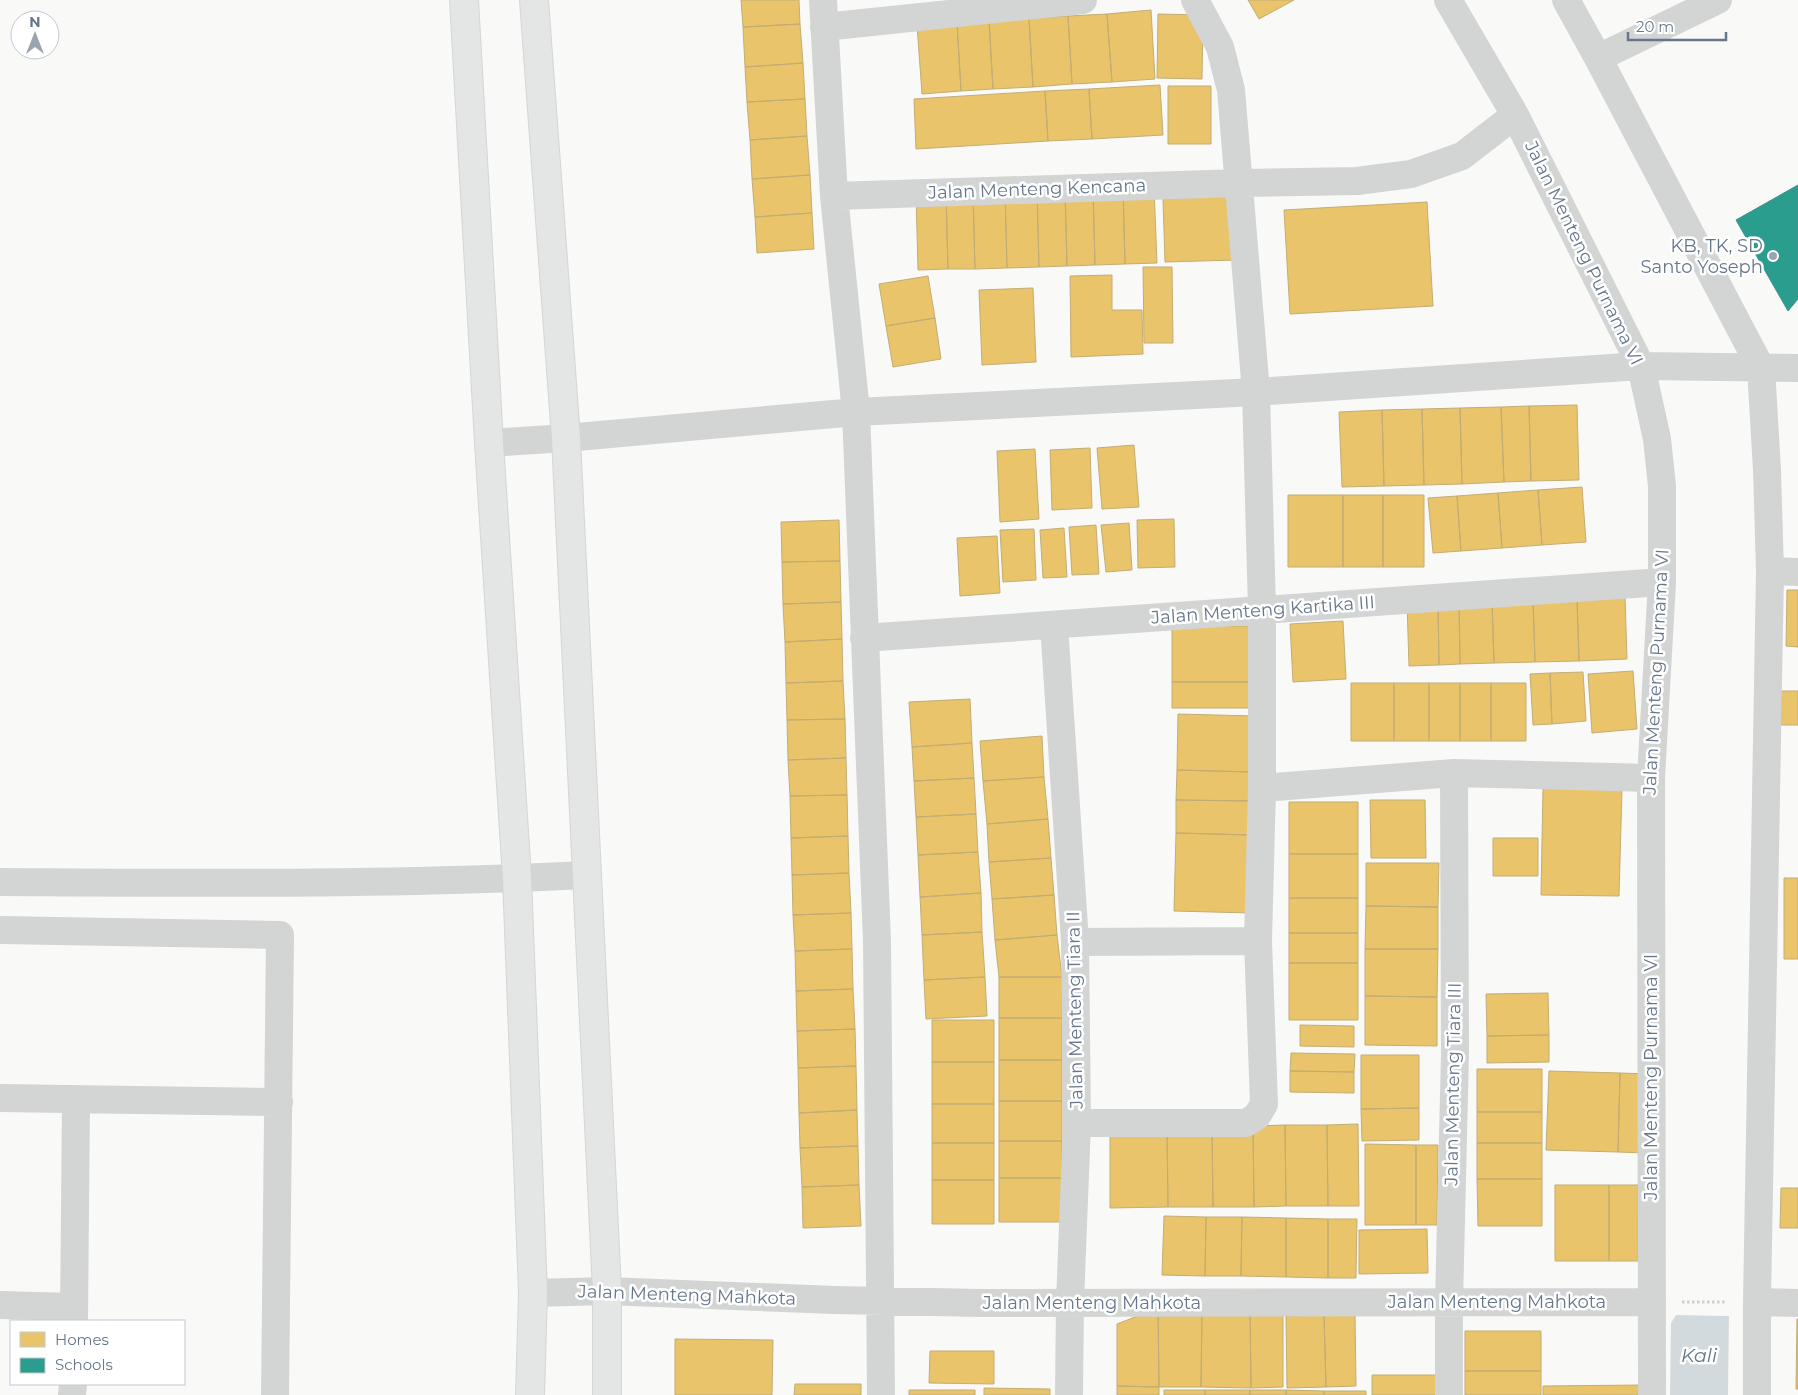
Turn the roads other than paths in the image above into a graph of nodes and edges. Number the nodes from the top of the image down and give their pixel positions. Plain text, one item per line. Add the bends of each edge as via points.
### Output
1 (464, 0) edge
2 (534, 0) edge
3 (823, 0) edge
4 (1082, 0) edge
5 (1195, 0) edge
6 (1448, 0) edge
7 (1566, 0) edge
8 (1718, 0) edge
9 (824, 27) junction
10 (1598, 58) junction
11 (1515, 115) junction
12 (1240, 183) junction
13 (834, 196) junction
14 (1652, 366) junction
15 (1761, 368) junction
16 (1798, 368) edge
17 (1256, 392) junction
18 (856, 412) junction
19 (566, 438) junction
20 (489, 443) junction
21 (1770, 571) junction
22 (1798, 572) edge
23 (1662, 582) junction
24 (1262, 610) junction
25 (1054, 625) junction
26 (864, 638) junction
27 (1454, 773) junction
28 (1650, 778) junction
29 (1262, 788) junction
30 (586, 875) junction
31 (517, 878) junction
32 (0, 882) edge
33 (0, 930) edge
34 (1258, 941) junction
35 (1074, 942) junction
36 (0, 1098) edge
37 (76, 1099) junction
38 (279, 1102) junction
39 (1077, 1123) junction
40 (607, 1290) junction
41 (533, 1293) junction
42 (881, 1300) junction
43 (1070, 1302) junction
44 (1652, 1302) junction
45 (1757, 1302) junction
46 (1449, 1303) junction
47 (1798, 1303) edge
48 (0, 1305) edge
49 (74, 1314) edge
50 (275, 1395) edge
51 (530, 1395) edge
52 (607, 1395) edge
53 (881, 1395) edge
54 (1069, 1395) edge
55 (1449, 1395) edge
56 (1652, 1395) edge
57 (1757, 1395) edge

1 - 20 street
2 - 19 street
3 - 9 street
4 - 9 street
5 - 12 street via 1220,47 1231,90
6 - 11 street, Jalan Menteng Purnama VI
7 - 10 street
8 - 10 street
9 - 13 street
10 - 15 street
11 - 12 street, Jalan Menteng Kencana via 1462,156 1411,174 1357,181
11 - 14 street, Jalan Menteng Purnama VI
12 - 13 street, Jalan Menteng Kencana
12 - 17 street
13 - 18 street
14 - 15 street
14 - 17 street
14 - 23 street, Jalan Menteng Purnama VI via 1662,486
15 - 16 street
15 - 21 street
17 - 18 street
17 - 24 street
18 - 19 street
18 - 26 street
19 - 20 street
19 - 30 street
20 - 31 street
21 - 22 street
21 - 45 street
23 - 24 street, Jalan Menteng Kartika III
23 - 28 street, Jalan Menteng Purnama VI
24 - 25 street, Jalan Menteng Kartika III
24 - 29 street
25 - 26 street, Jalan Menteng Kartika III
25 - 35 street, Jalan Menteng Tiara II
26 - 42 street via 877,941
27 - 28 street
27 - 29 street
27 - 46 street, Jalan Menteng Tiara III via 1455,1054
28 - 44 street, Jalan Menteng Purnama VI
29 - 34 street
30 - 31 street
30 - 40 street
31 - 32 street via 229,883
31 - 41 street
33 - 38 street via 280,935
34 - 35 street
34 - 39 street via 1264,1104 1257,1116 1246,1123
35 - 39 street, Jalan Menteng Tiara II
36 - 37 street
37 - 38 street
37 - 49 street
38 - 50 street
39 - 43 street, Jalan Menteng Tiara II
40 - 41 street, Jalan Menteng Mahkota
40 - 42 street, Jalan Menteng Mahkota
40 - 52 street
41 - 51 street
42 - 43 street, Jalan Menteng Mahkota
42 - 53 street
43 - 46 street, Jalan Menteng Mahkota
43 - 54 street, Jalan Menteng Tiara II
44 - 46 street, Jalan Menteng Mahkota
44 - 56 street, Jalan Menteng Purnama VI
45 - 47 street
45 - 57 street
46 - 55 street, Jalan Menteng Tiara III
48 - 49 street

